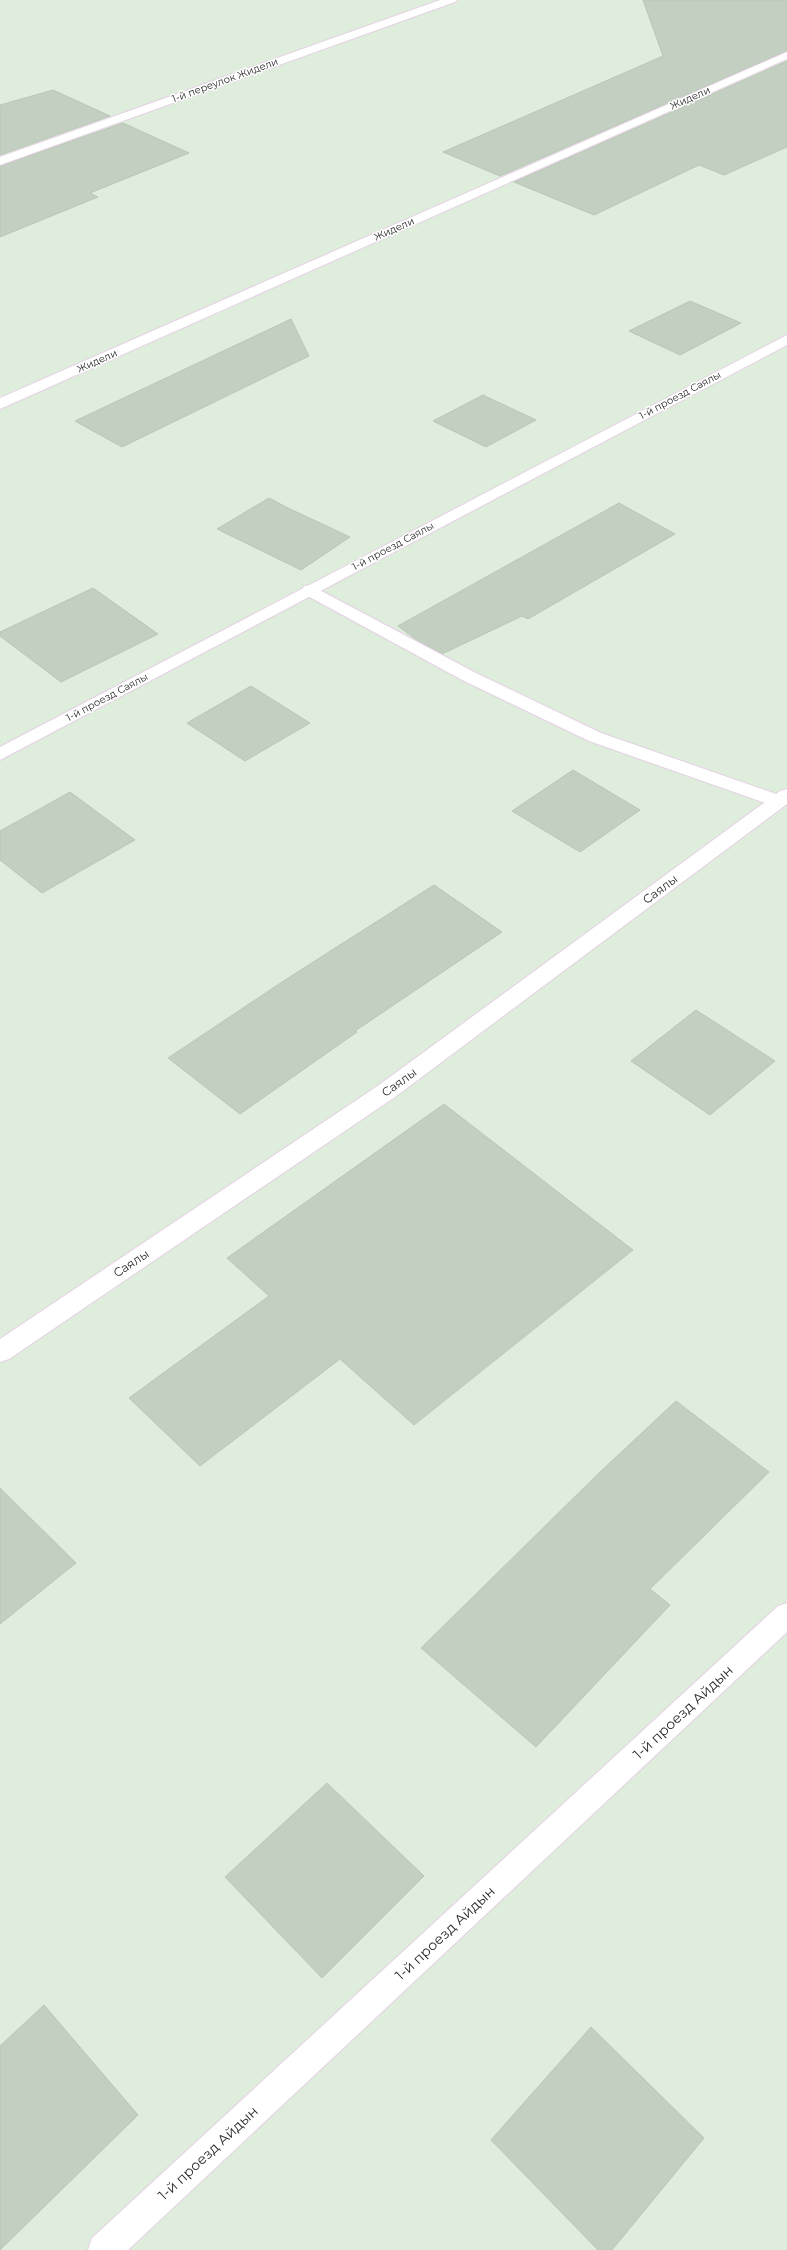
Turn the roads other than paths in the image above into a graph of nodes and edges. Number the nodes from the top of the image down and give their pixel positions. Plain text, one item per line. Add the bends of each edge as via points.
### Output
1 (451, 0) edge
2 (787, 55) edge
3 (0, 161) edge
4 (787, 339) edge
5 (0, 404) edge
6 (310, 590) junction
7 (0, 754) edge
8 (782, 798) edge
9 (0, 1352) edge
10 (787, 1615) edge
11 (104, 2250) edge

1 - 3 street, 1-й переулок Жидели
2 - 5 street, Жидели
4 - 6 street, 1-й проезд Саялы
6 - 7 street, 1-й проезд Саялы
6 - 8 street via 470,677 595,737
8 - 9 street, Саялы via 388,1091
10 - 11 street, 1-й проезд Айдын

